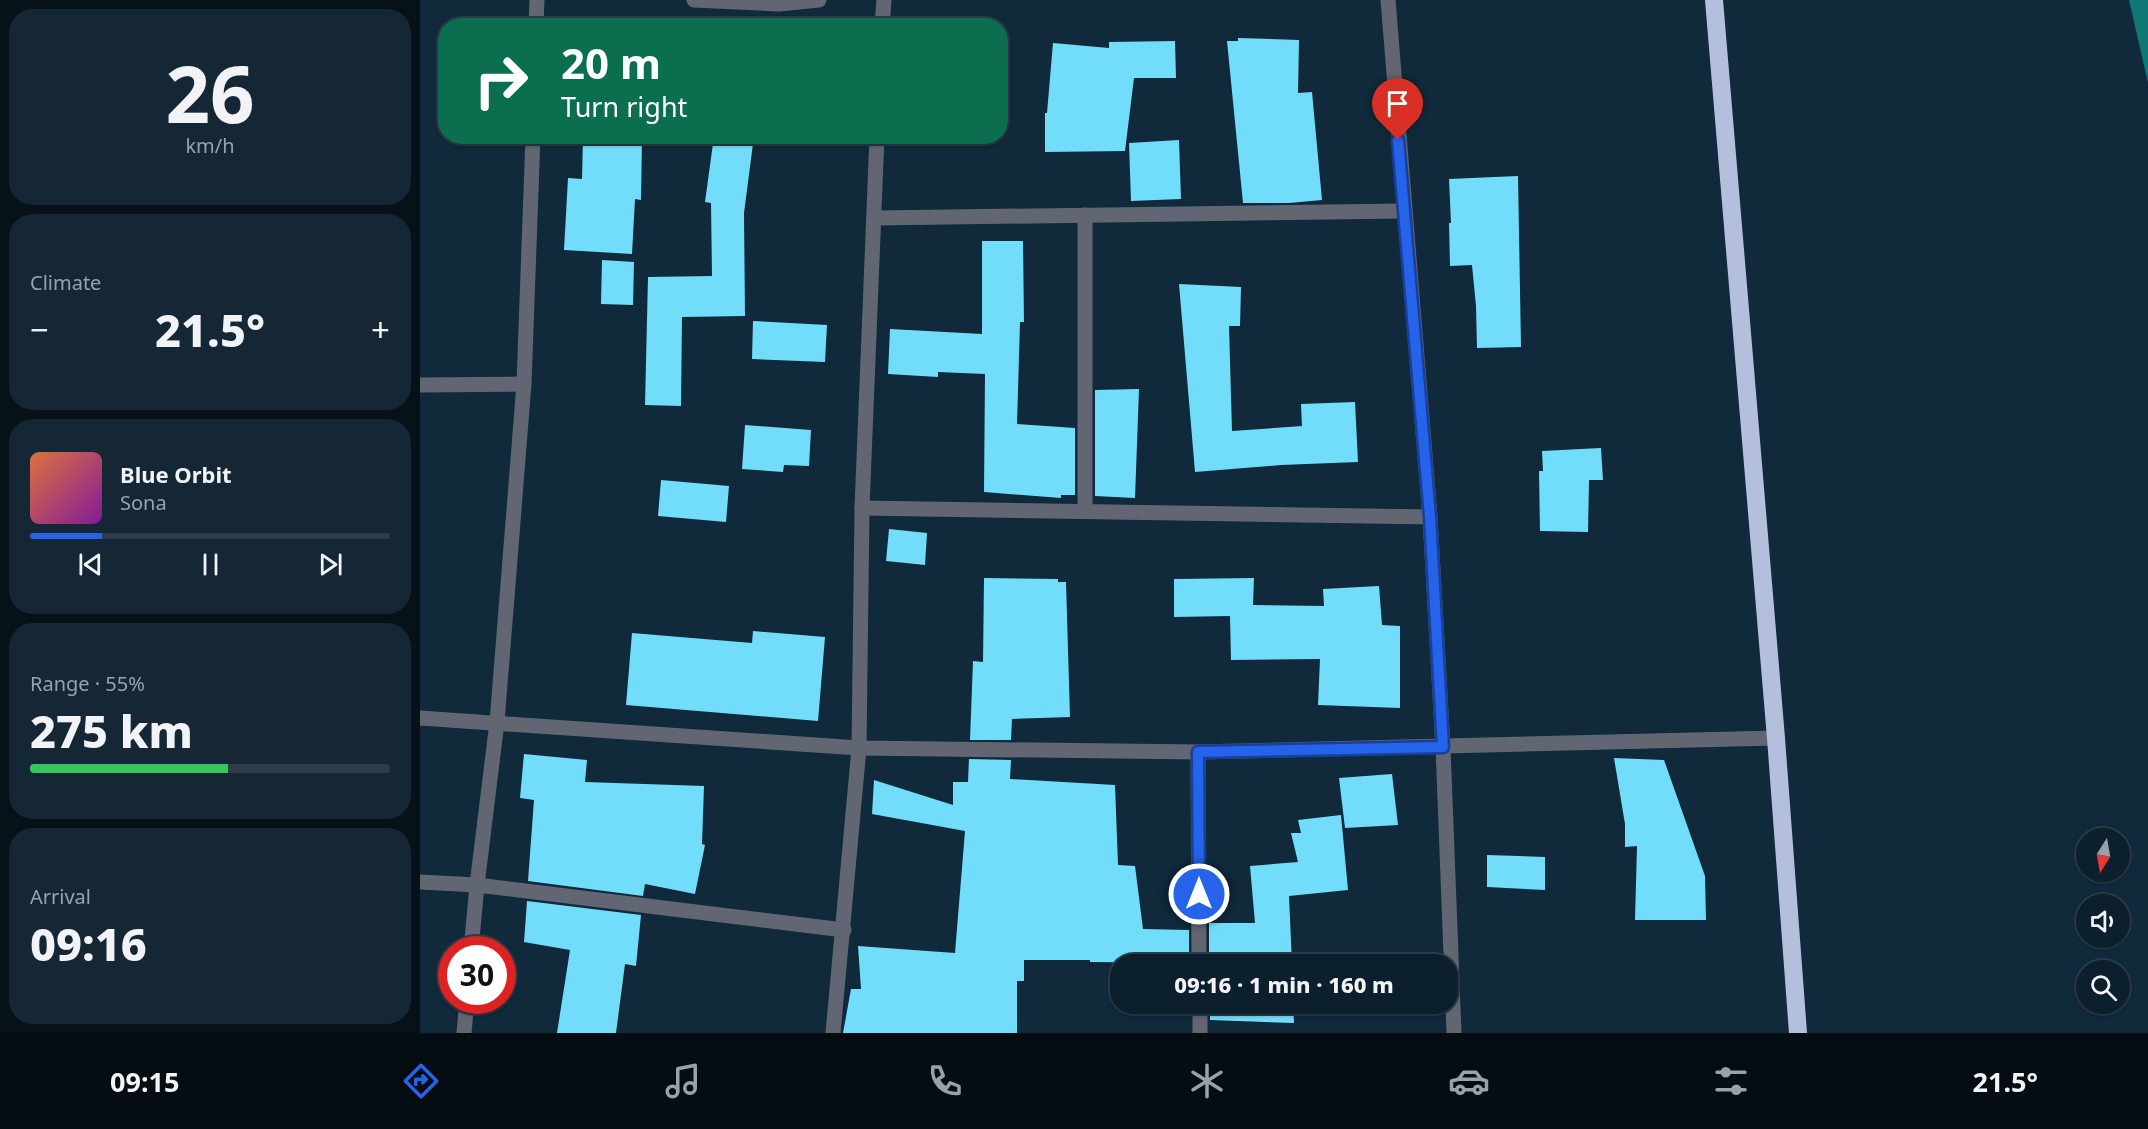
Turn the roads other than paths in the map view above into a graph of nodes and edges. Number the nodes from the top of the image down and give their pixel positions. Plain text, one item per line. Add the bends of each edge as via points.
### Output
1 (537, 0) edge
2 (694, 0) edge
3 (819, 0) edge
4 (884, 0) edge
5 (1388, 0) edge
6 (1714, 0) edge
7 (536, 18) edge
8 (883, 18) edge
9 (533, 144) edge
10 (877, 144) edge
11 (1404, 211) junction
12 (1086, 215) junction
13 (875, 218) junction
14 (524, 384) junction
15 (420, 385) edge
16 (862, 508) junction
17 (1085, 511) junction
18 (1430, 517) junction
19 (420, 718) edge
20 (497, 722) junction
21 (1776, 738) junction
22 (1443, 747) junction
23 (859, 748) junction
24 (1198, 752) junction
25 (420, 882) edge
26 (477, 885) junction
27 (844, 930) junction
28 (472, 936) edge
29 (1199, 954) edge
30 (466, 1014) edge
31 (1200, 1014) edge
32 (464, 1033) edge
33 (833, 1033) edge
34 (1200, 1033) edge
35 (1454, 1033) edge
36 (1798, 1033) edge

1 - 7 street
2 - 3 street via 779,4
4 - 8 street
5 - 11 street
6 - 21 highway
9 - 14 street
10 - 13 street
11 - 12 street
11 - 18 street
12 - 13 street
12 - 17 street
13 - 16 street
14 - 15 street
14 - 20 street
16 - 17 street
16 - 23 street
17 - 18 street
18 - 22 street
19 - 20 street
20 - 23 street
20 - 26 street
21 - 22 street
21 - 36 highway
22 - 24 street
22 - 35 street
23 - 24 street
23 - 27 street
24 - 29 street
25 - 26 street
26 - 27 street
26 - 28 street
27 - 33 street
30 - 32 street
31 - 34 street

